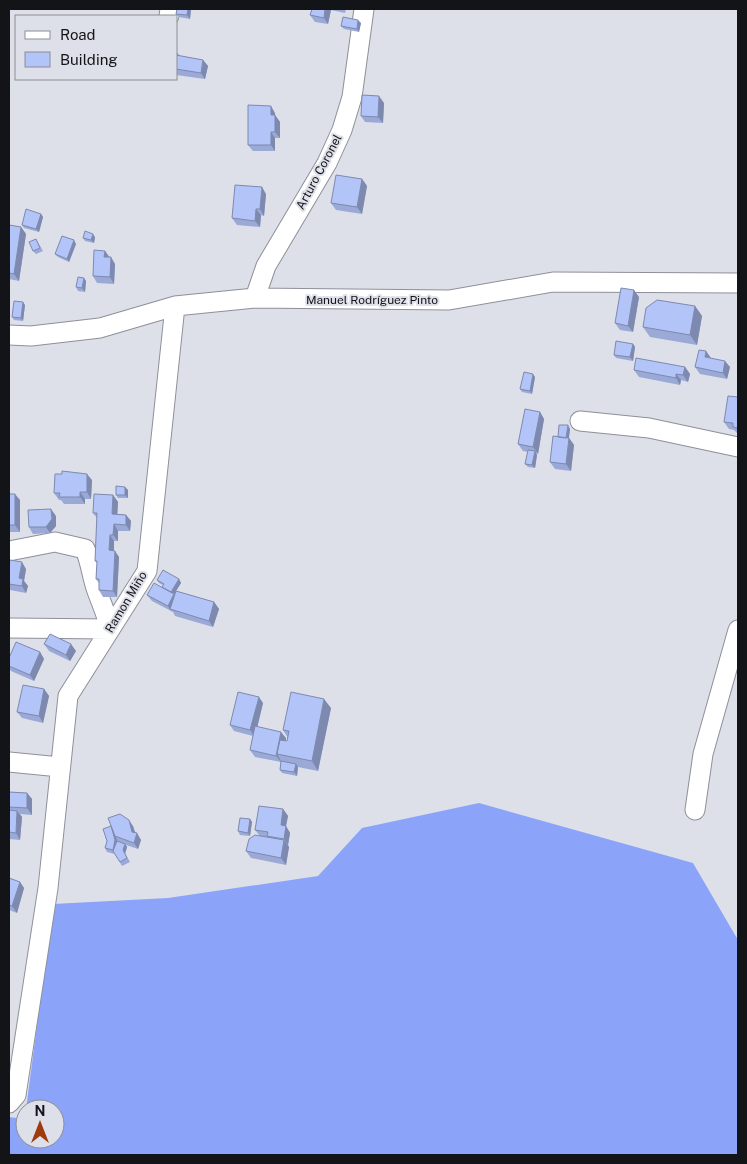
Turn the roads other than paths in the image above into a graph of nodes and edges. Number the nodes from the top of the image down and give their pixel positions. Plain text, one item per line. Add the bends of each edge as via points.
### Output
1 (364, 9) edge
2 (738, 283) edge
3 (255, 298) junction
4 (175, 306) junction
5 (9, 335) edge
6 (580, 421) dead end
7 (738, 446) edge
8 (9, 551) edge
9 (9, 628) edge
10 (110, 629) junction
11 (738, 630) edge
12 (9, 762) edge
13 (60, 767) junction
14 (695, 810) dead end
15 (9, 1103) edge

1 - 3 street, Arturo Coronel via 352,97 342,130 327,162 266,266
2 - 3 street, Manuel Rodríguez Pinto via 553,282 449,300
3 - 4 street, Manuel Rodríguez Pinto
4 - 5 street, Manuel Rodríguez Pinto via 100,328 31,336
4 - 10 street, Ramon Miño via 147,570
6 - 7 street via 649,428
8 - 10 street via 55,542 85,549
9 - 10 street
10 - 13 street, Ramon Miño via 68,696
11 - 14 street via 703,754
12 - 13 street
13 - 15 street, Ramon Miño via 48,888 16,1095

